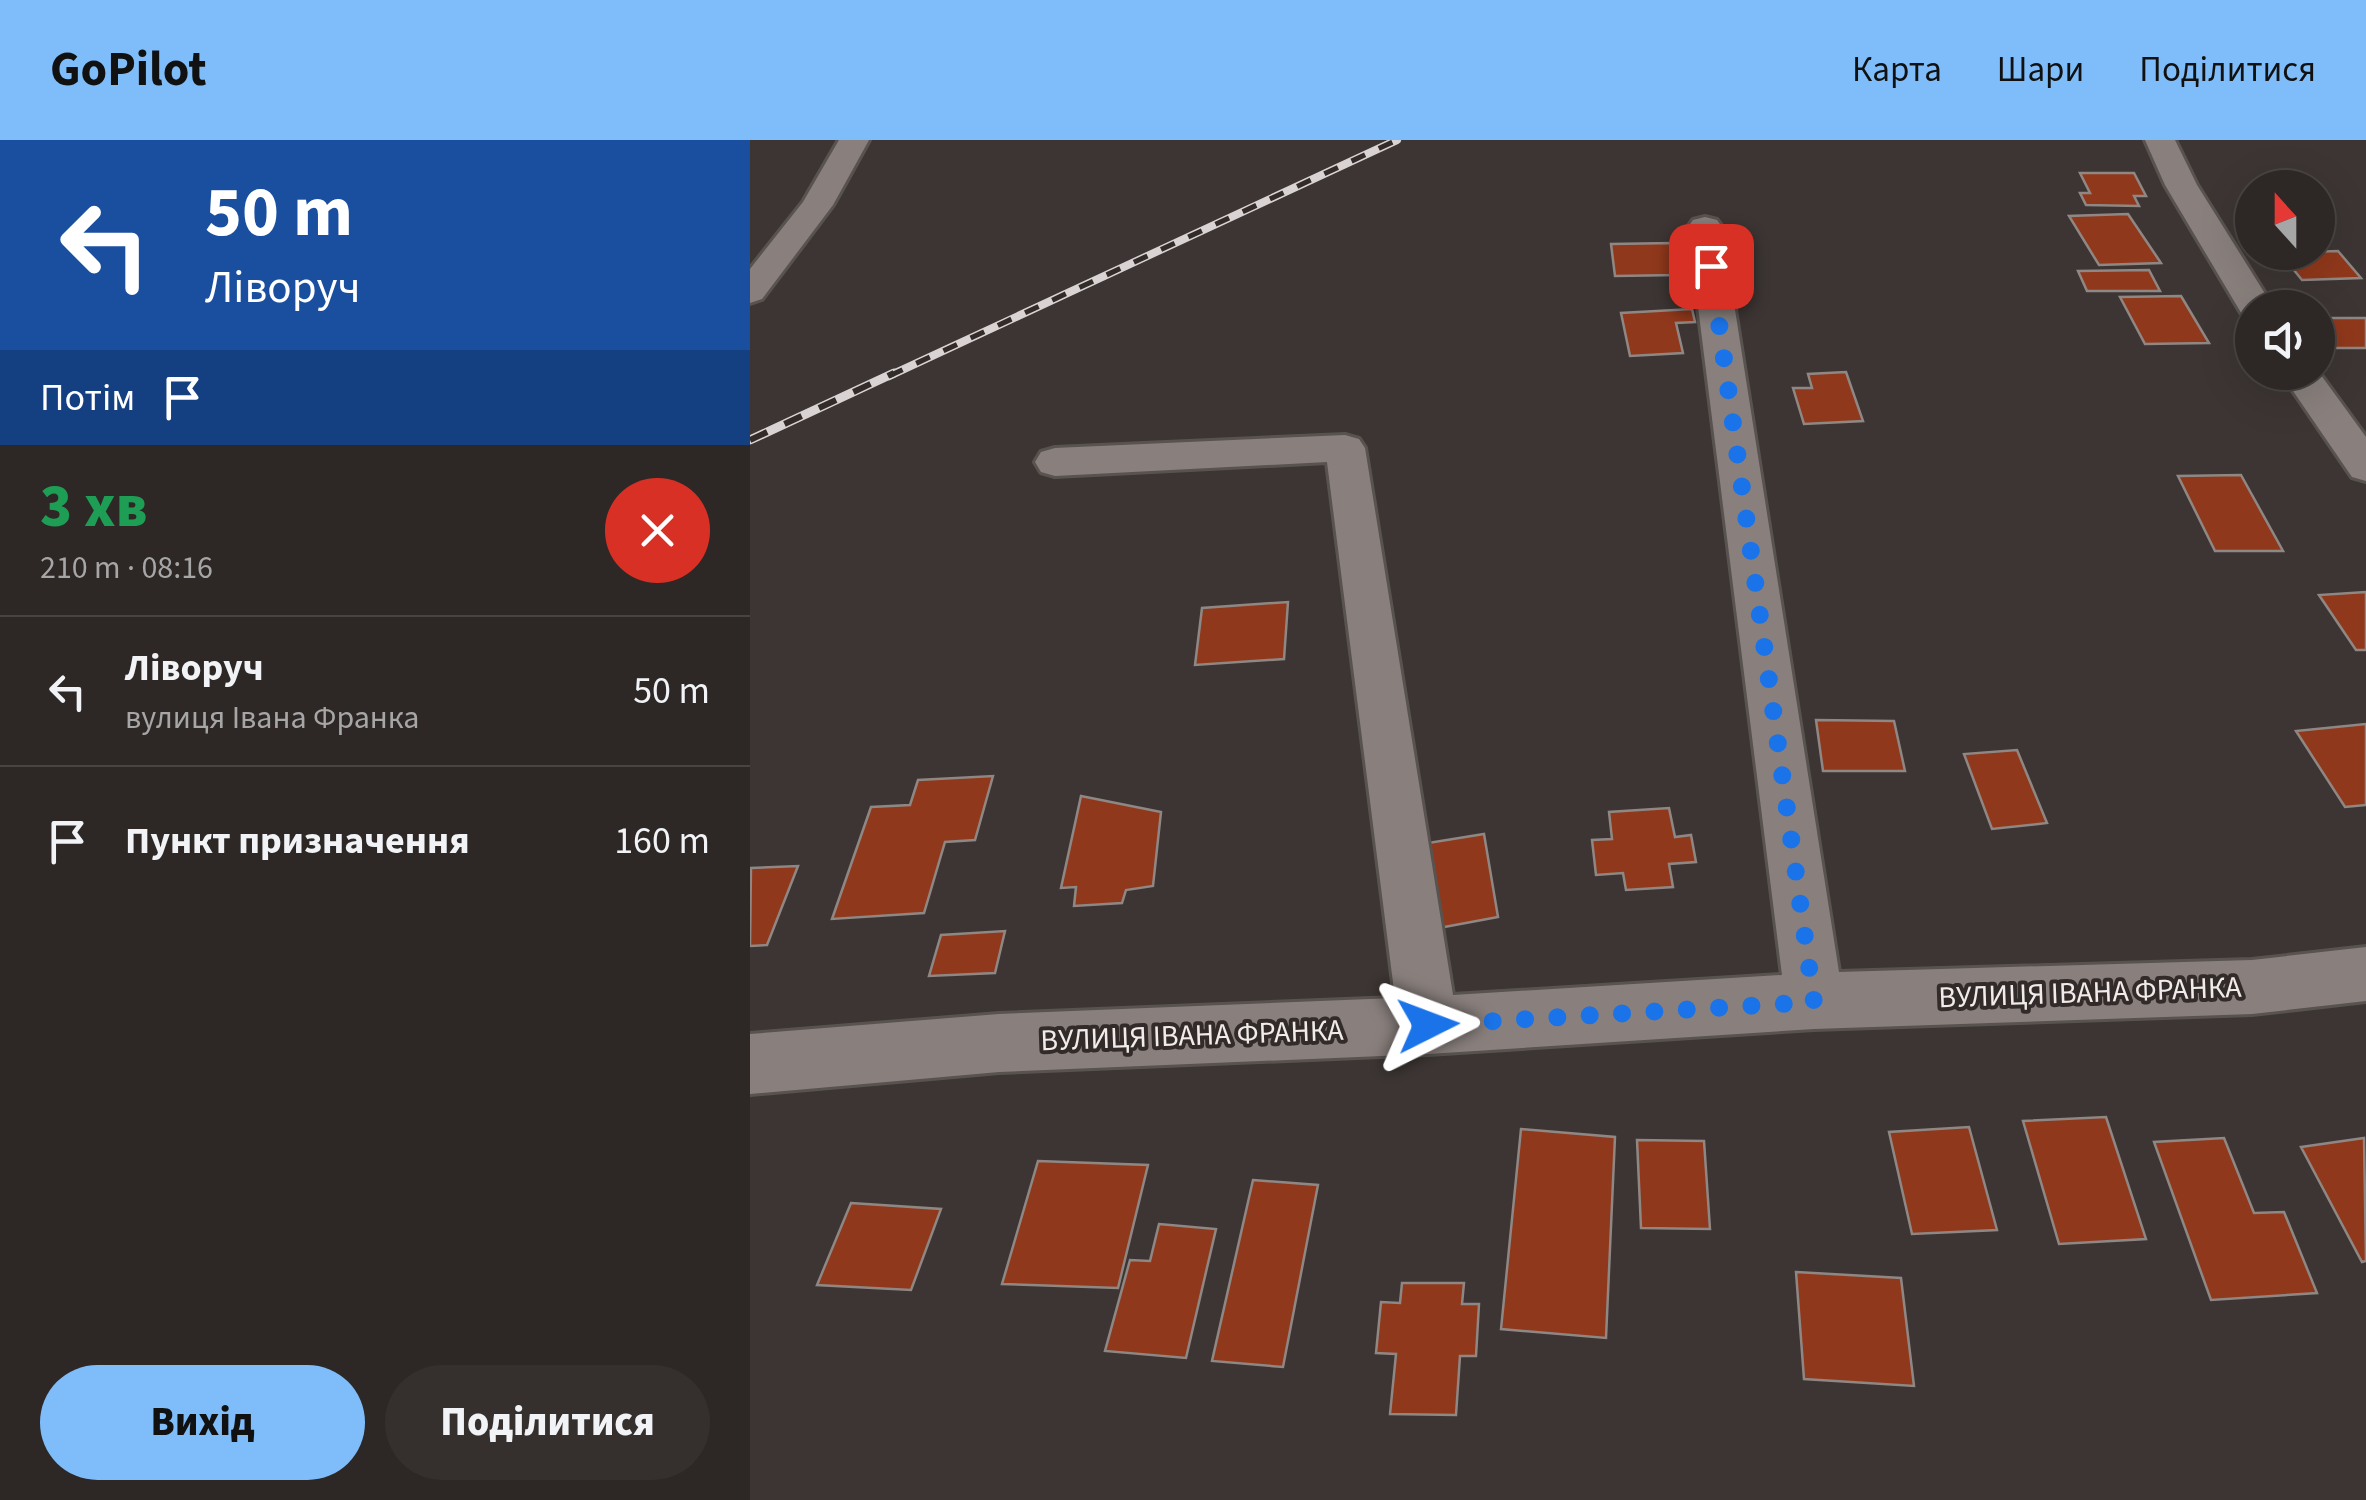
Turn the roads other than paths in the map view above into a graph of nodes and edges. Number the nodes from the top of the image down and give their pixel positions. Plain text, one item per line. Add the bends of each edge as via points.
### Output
1 (854, 140) edge
2 (2160, 140) edge
3 (1706, 227) dead end
4 (756, 286) edge
5 (2245, 290) edge
6 (2312, 390) edge
7 (1055, 462) dead end
8 (2366, 467) edge
9 (2366, 974) edge
10 (1814, 1002) junction
11 (1428, 1025) junction
12 (750, 1064) edge

1 - 4 street via 818,205
2 - 5 street
3 - 10 street
6 - 8 street
7 - 11 street via 1345,448
9 - 10 street, ВУЛИЦЯ ІВАНА ФРАНКА via 2252,987
10 - 11 street, ВУЛИЦЯ ІВАНА ФРАНКА
11 - 12 street, ВУЛИЦЯ ІВАНА ФРАНКА via 1000,1043

